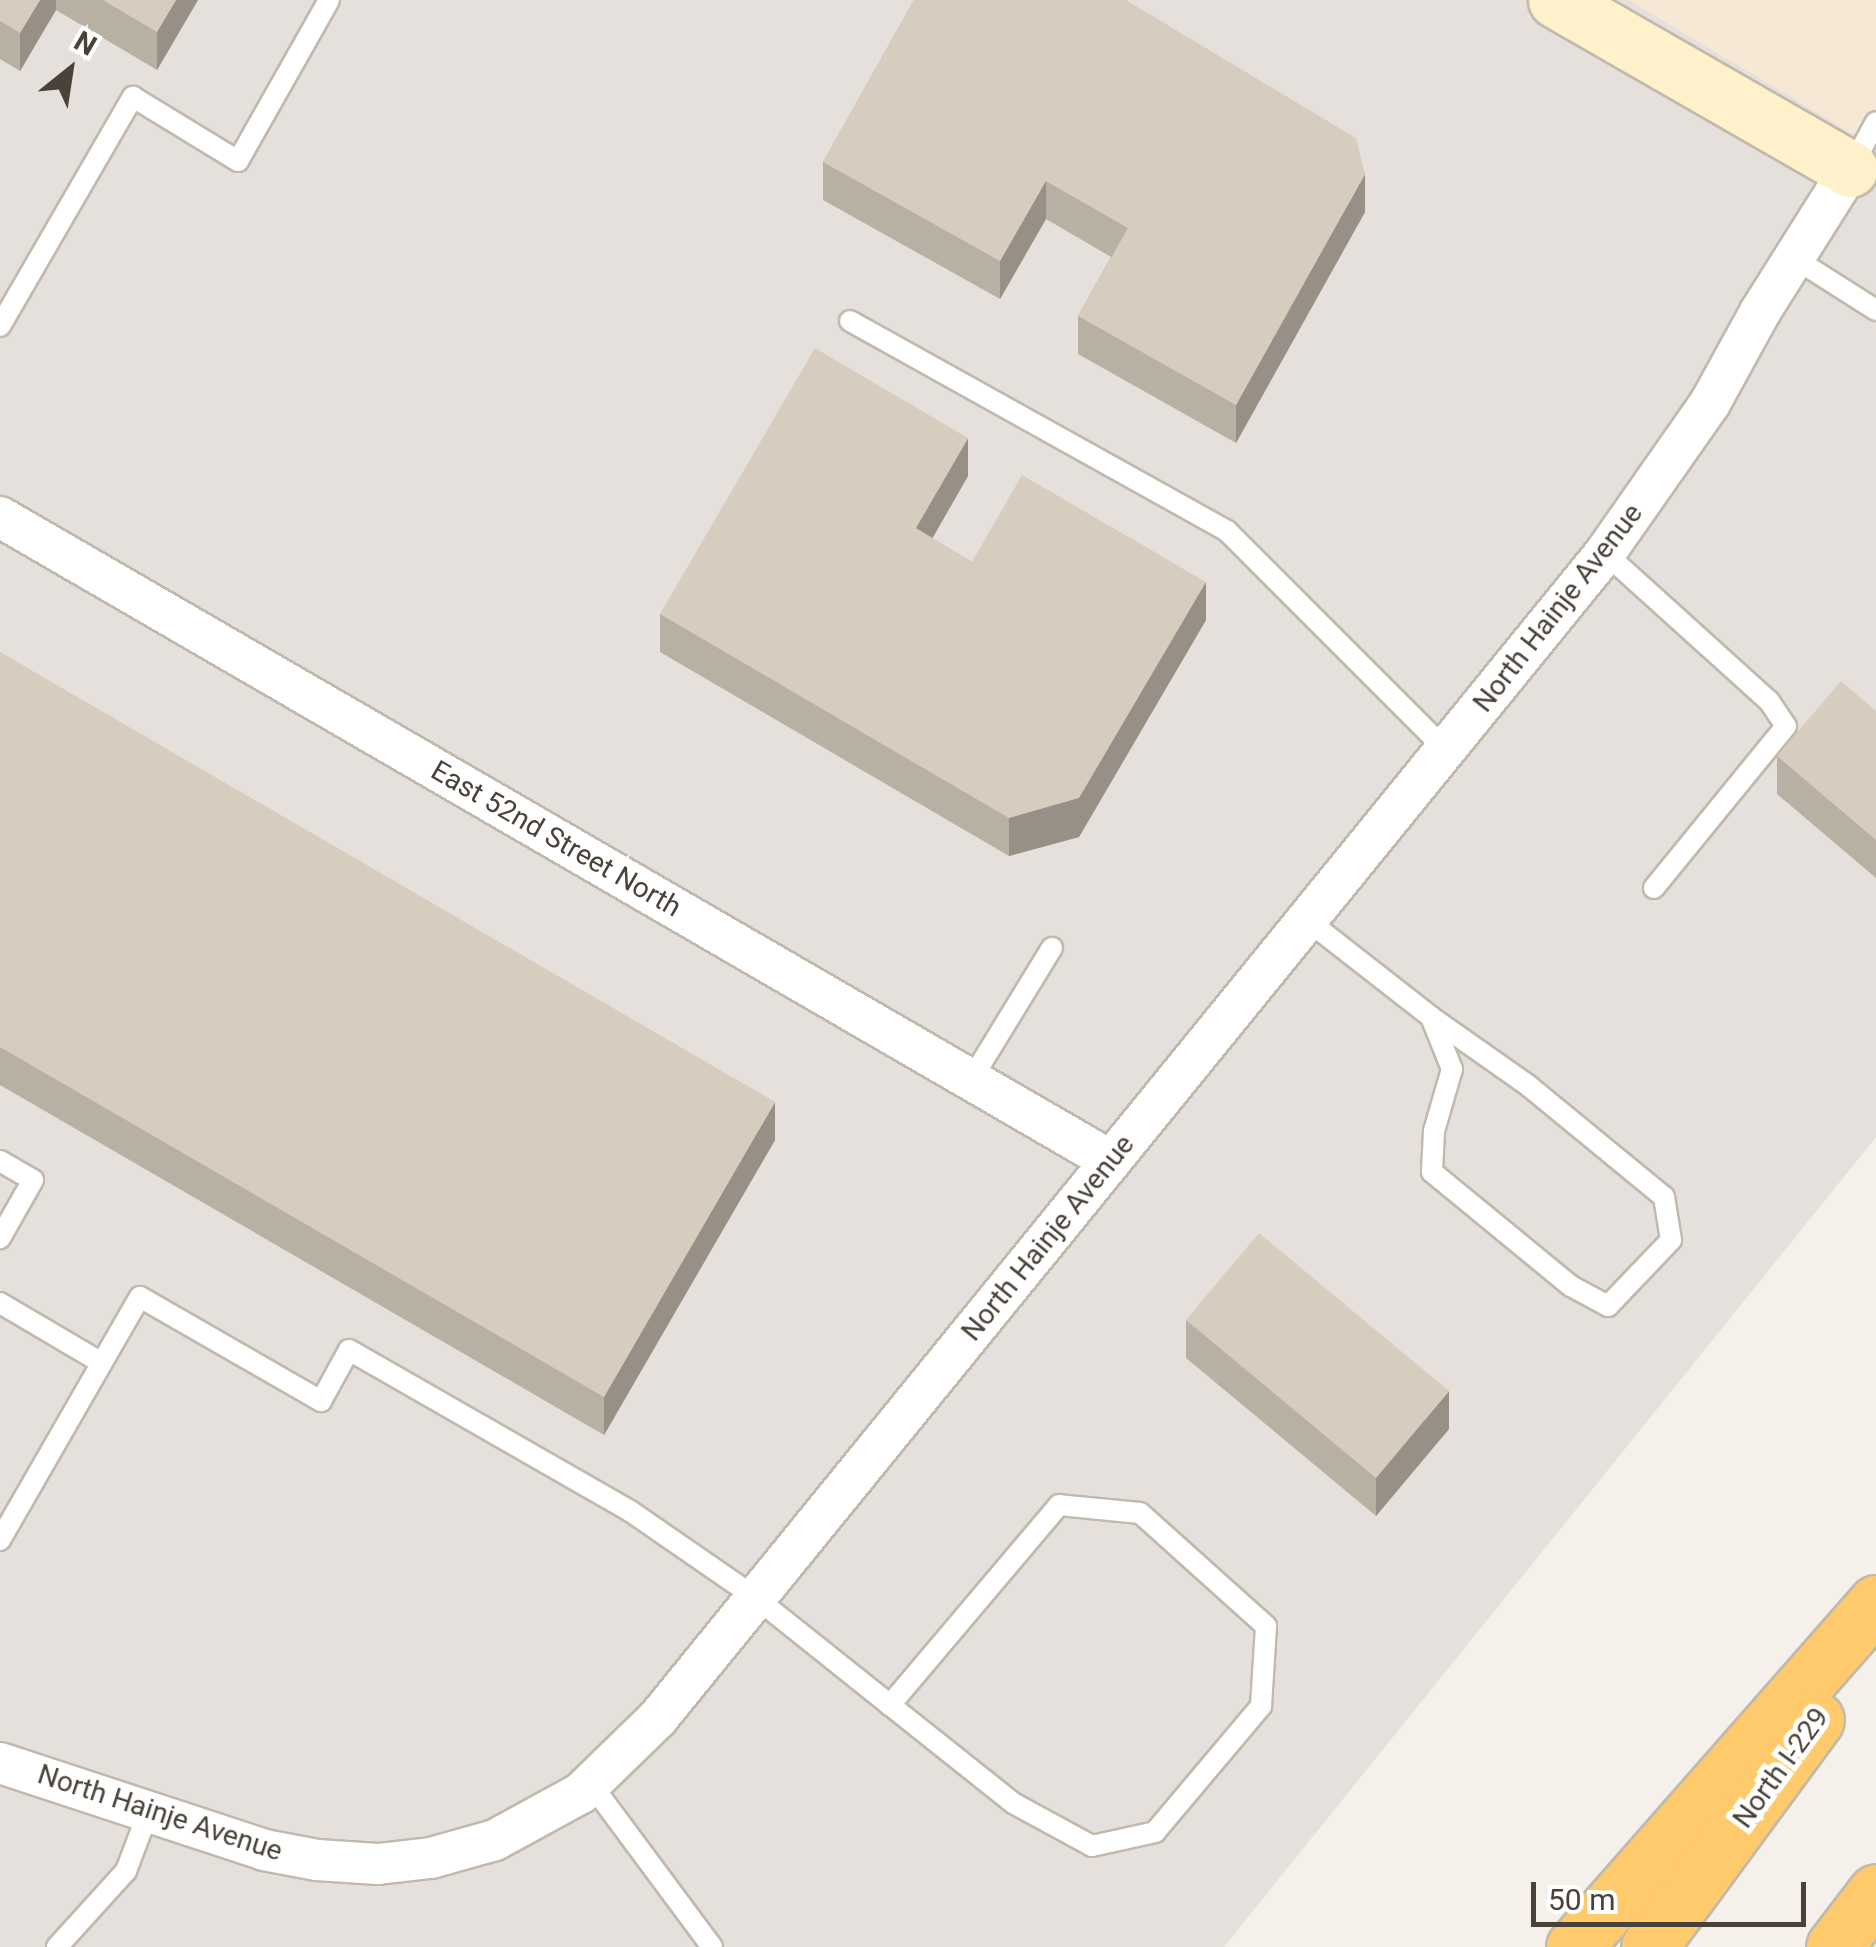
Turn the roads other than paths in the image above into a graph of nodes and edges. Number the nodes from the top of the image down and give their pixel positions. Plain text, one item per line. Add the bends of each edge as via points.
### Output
1 (329, 0) edge
2 (1556, 0) edge
3 (1876, 122) edge
4 (1850, 170) junction
5 (1794, 258) junction
6 (1876, 310) edge
7 (850, 320) dead end
8 (0, 326) edge
9 (0, 518) edge
10 (1604, 553) junction
11 (1445, 749) junction
12 (1654, 888) dead end
13 (1307, 920) junction
14 (1052, 948) dead end
15 (1431, 1017) junction
16 (971, 1080) junction
17 (0, 1161) edge
18 (1111, 1161) junction
19 (0, 1238) edge
20 (0, 1303) edge
21 (102, 1363) junction
22 (0, 1540) edge
23 (756, 1598) junction
24 (1876, 1602) edge
25 (1876, 1637) edge
26 (890, 1705) junction
27 (0, 1763) edge
28 (592, 1784) junction
29 (149, 1810) junction
30 (1876, 1892) edge
31 (56, 1947) edge
32 (712, 1947) edge
33 (1574, 1947) edge
34 (1649, 1947) edge
35 (1834, 1947) edge

1 - 8 lane via 238,161 132,97
2 - 4 street
3 - 4 lane
4 - 5 street, North Hainje Avenue
5 - 6 lane
5 - 10 street, North Hainje Avenue via 1710,403
7 - 11 lane via 1227,531
9 - 16 street, East 52nd Street North
10 - 11 street, North Hainje Avenue
10 - 12 lane via 1769,701 1786,726
11 - 13 street, North Hainje Avenue
13 - 15 lane
13 - 18 street, North Hainje Avenue
14 - 16 lane
15 - 15 lane via 1452,1069 1434,1130 1432,1172 1571,1286 1608,1306 1671,1240 1664,1197 1529,1086
16 - 18 street, East 52nd Street North
17 - 19 lane via 33,1180
18 - 23 street, North Hainje Avenue
20 - 21 lane
21 - 22 lane
21 - 23 lane via 140,1297 321,1401 348,1350 630,1510
23 - 26 lane
23 - 28 street, North Hainje Avenue via 658,1718
24 - 33 highway
25 - 34 highway, North I-229
26 - 26 lane via 1013,1803 1092,1846 1155,1832 1261,1706 1266,1626 1140,1513 1059,1506
27 - 29 street, North Hainje Avenue
28 - 29 street, North Hainje Avenue via 495,1840 378,1864 264,1850
28 - 32 lane
29 - 31 lane via 126,1871
30 - 35 highway

